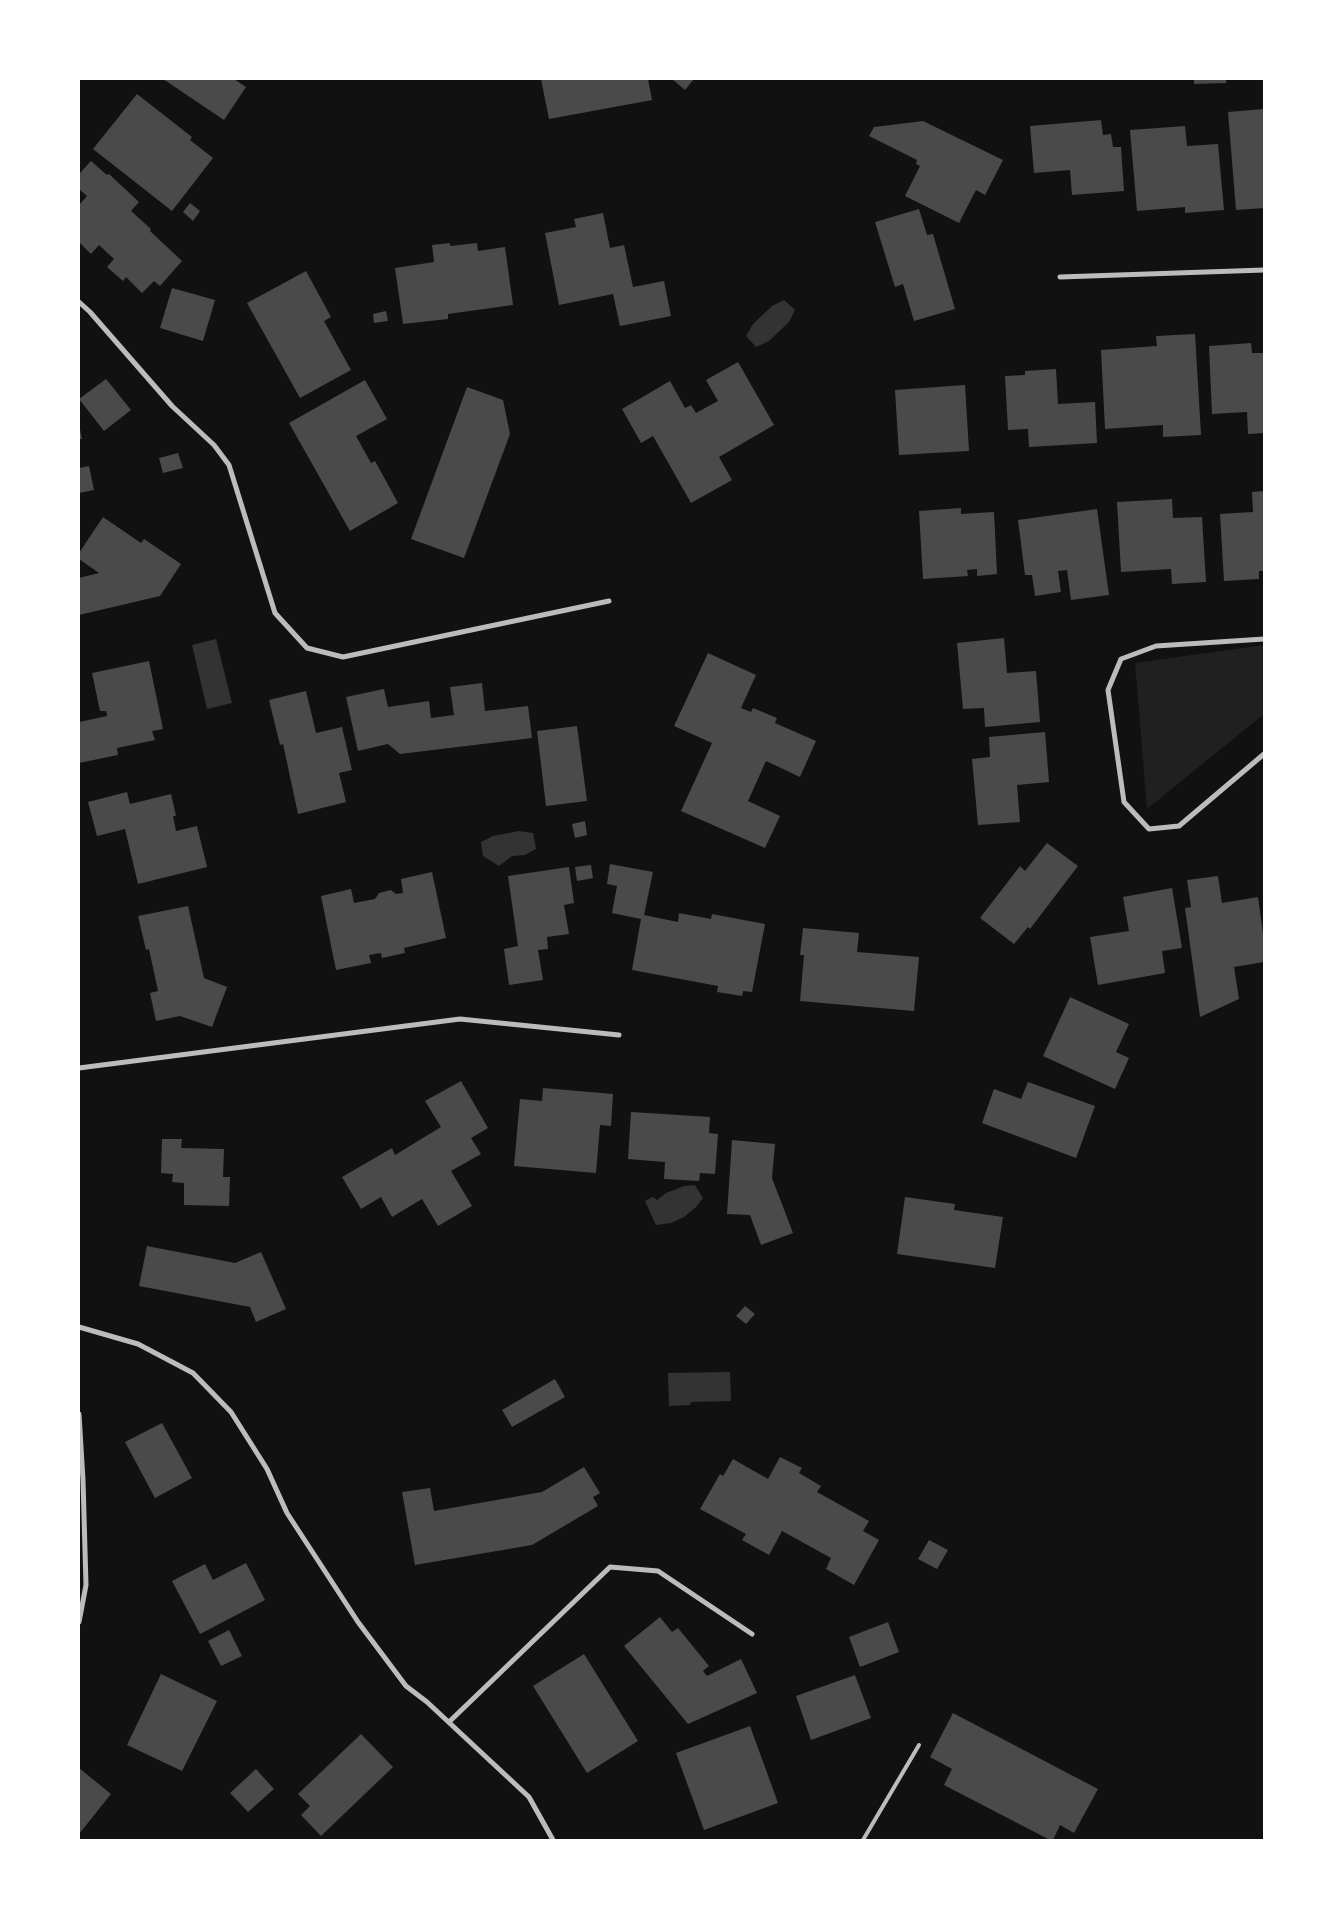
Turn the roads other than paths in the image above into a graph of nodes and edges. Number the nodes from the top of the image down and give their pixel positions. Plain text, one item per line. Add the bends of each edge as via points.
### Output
1 (1264, 270) edge
2 (1060, 277) dead end
3 (79, 302) edge
4 (609, 602) dead end
5 (1264, 638) edge
6 (1264, 754) edge
7 (620, 1035) dead end
8 (79, 1068) edge
9 (79, 1327) edge
10 (79, 1414) edge
11 (79, 1622) edge
12 (752, 1634) dead end
13 (449, 1722) junction
14 (919, 1746) dead end
15 (553, 1840) edge
16 (863, 1840) edge

1 - 2 street
3 - 4 street via 172,406 214,445 229,465 275,613 306,648 343,657
5 - 6 street via 1156,646 1122,659 1108,690 1124,802 1148,829 1179,826
7 - 8 street via 460,1019
9 - 13 street via 138,1344 193,1373 231,1412 267,1469 288,1513 358,1622 406,1686
10 - 11 street via 86,1585
12 - 13 street via 658,1571 610,1567
13 - 15 street via 529,1797
14 - 16 lane

